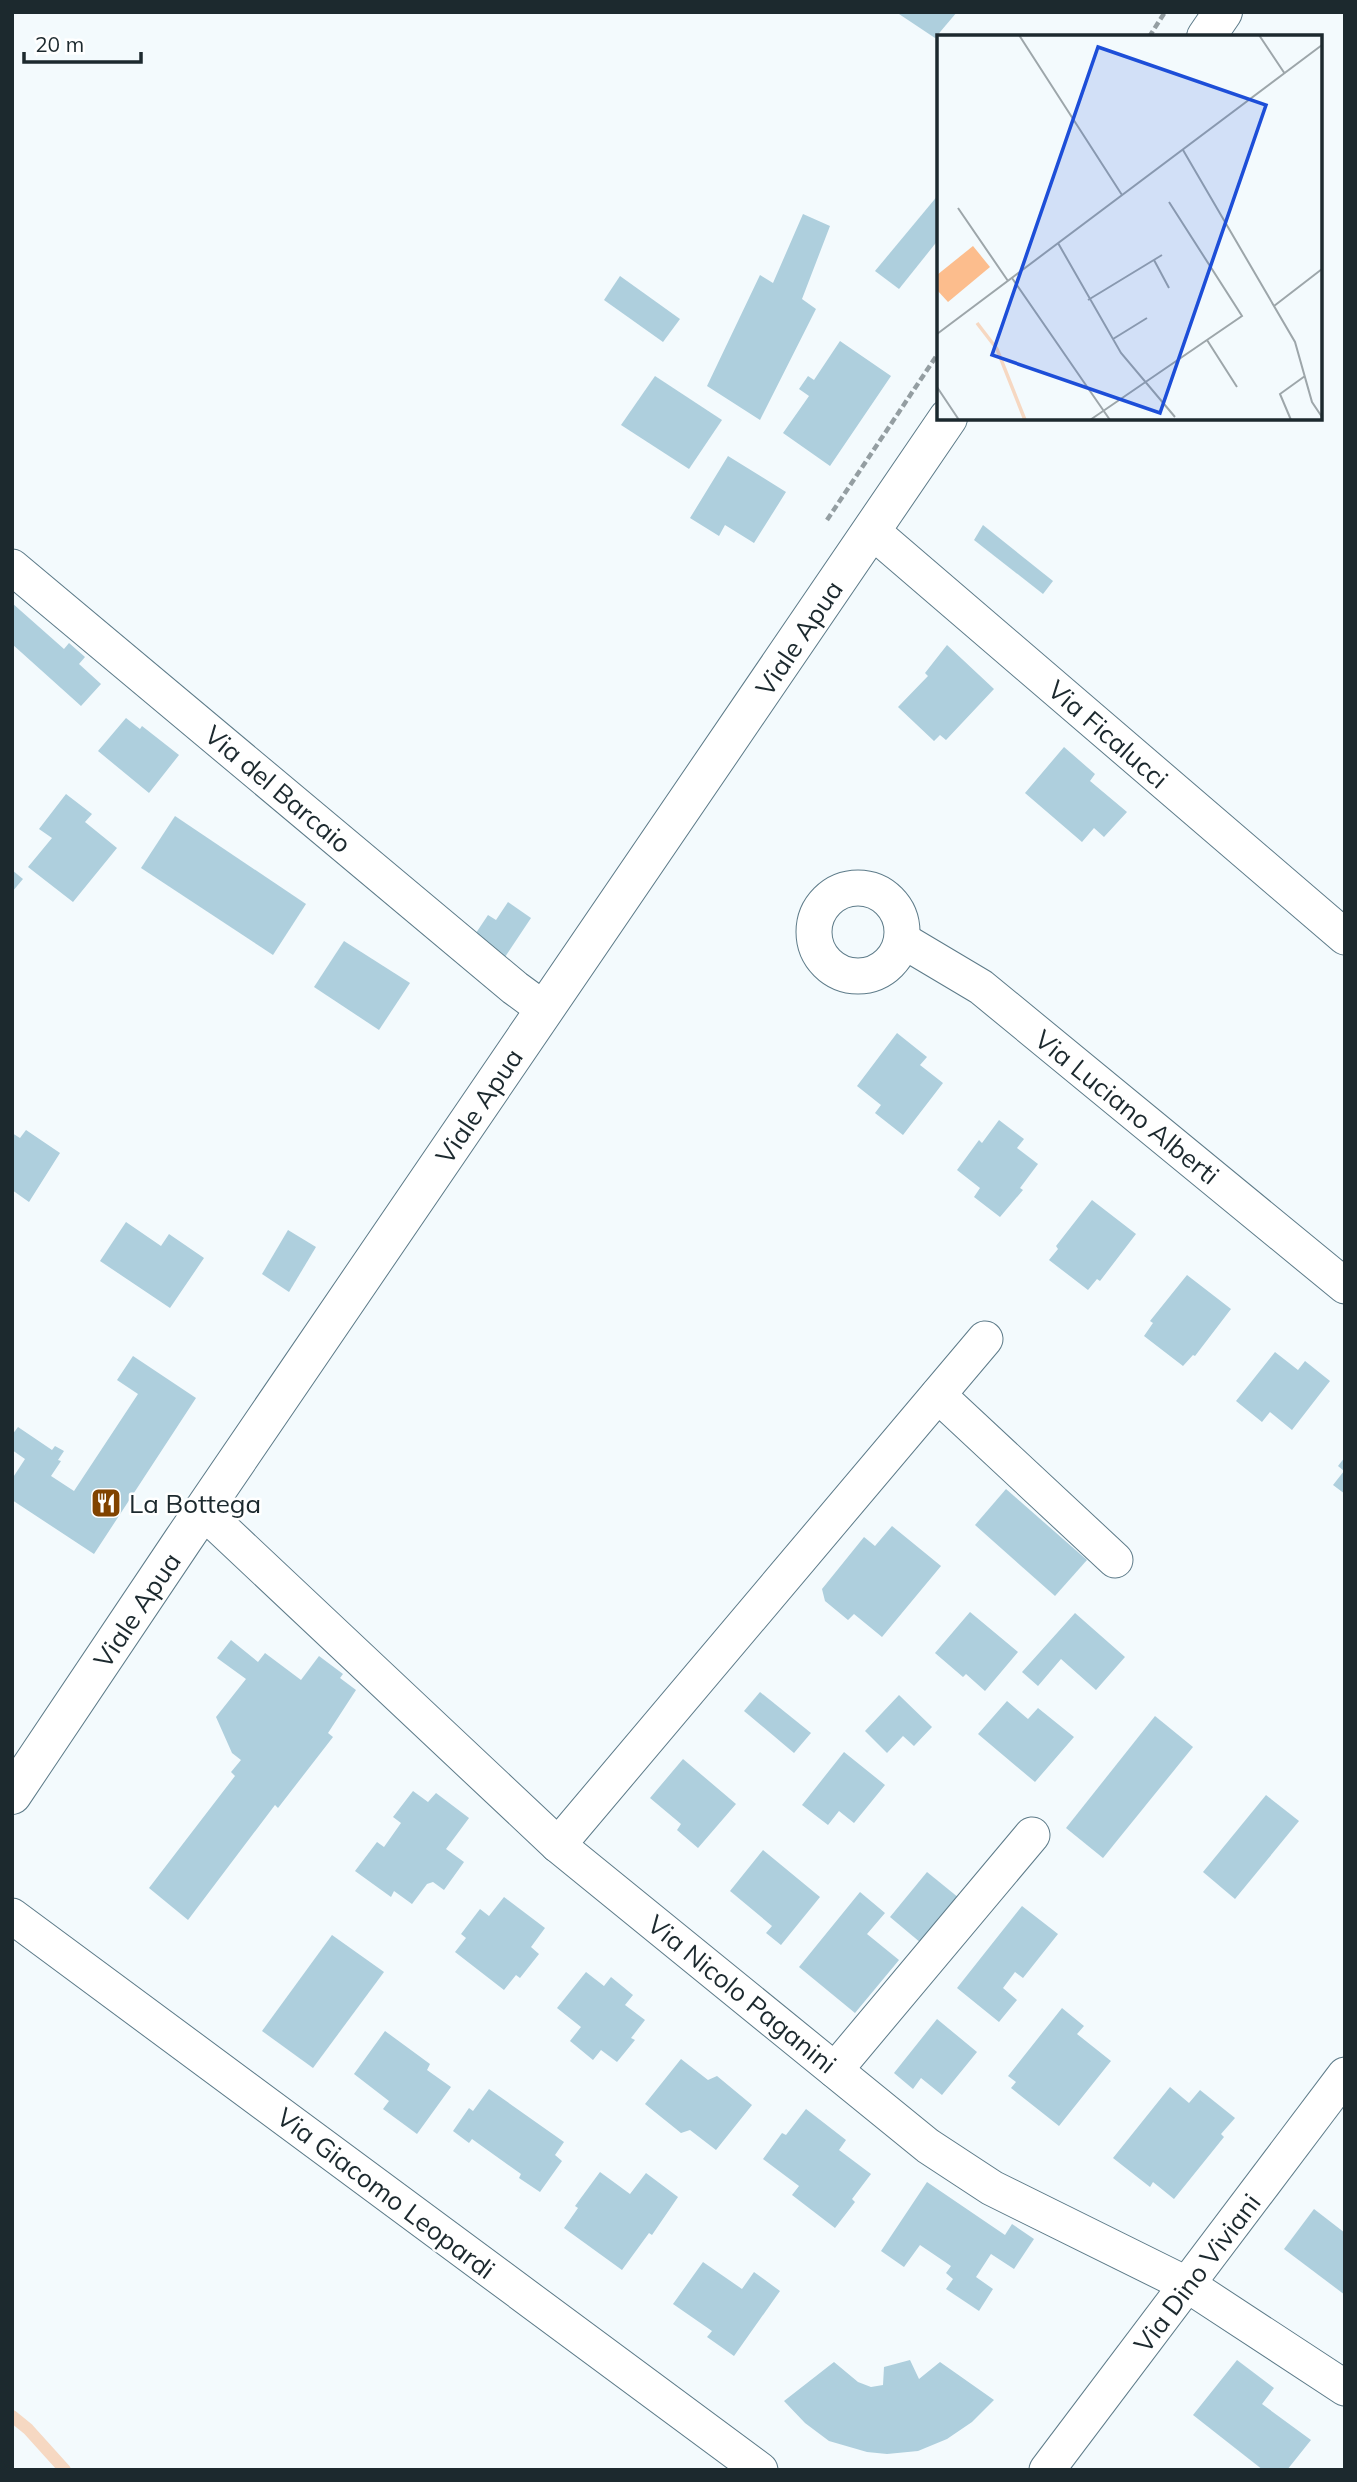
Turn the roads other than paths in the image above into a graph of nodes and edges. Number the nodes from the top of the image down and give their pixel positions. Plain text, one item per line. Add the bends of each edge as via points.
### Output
1 (1223, 12) edge
2 (1207, 35) edge
3 (947, 420) edge
4 (872, 531) junction
5 (12, 567) edge
6 (1345, 937) edge
7 (901, 940) dead end
8 (545, 1010) junction
9 (1345, 1286) edge
10 (985, 1339) dead end
11 (938, 1395) junction
12 (204, 1512) junction
13 (1115, 1560) dead end
14 (12, 1795) edge
15 (1031, 1835) dead end
16 (558, 1845) junction
17 (12, 1916) edge
18 (835, 2070) junction
19 (1345, 2075) edge
20 (1188, 2286) junction
21 (1345, 2388) edge
22 (761, 2470) edge
23 (1047, 2470) edge

1 - 2 street
3 - 4 street, Viale Apua
4 - 6 street, Via Ficalucci
4 - 8 street, Viale Apua
5 - 8 street, Via del Barcaio
7 - 9 street, Via Luciano Alberti via 981,987
8 - 12 street, Viale Apua
10 - 11 street
11 - 13 street
11 - 16 street
12 - 14 street, Viale Apua
12 - 16 street, Via Nicolo Paganini
15 - 18 street
16 - 18 street, Via Nicolo Paganini
17 - 22 street, Via Giacomo Leopardi
18 - 20 street, Via Nicolo Paganini via 928,2146 992,2188
19 - 20 street, Via Dino Viviani
20 - 21 street, Via Nicolo Paganini
20 - 23 street, Via Dino Viviani

